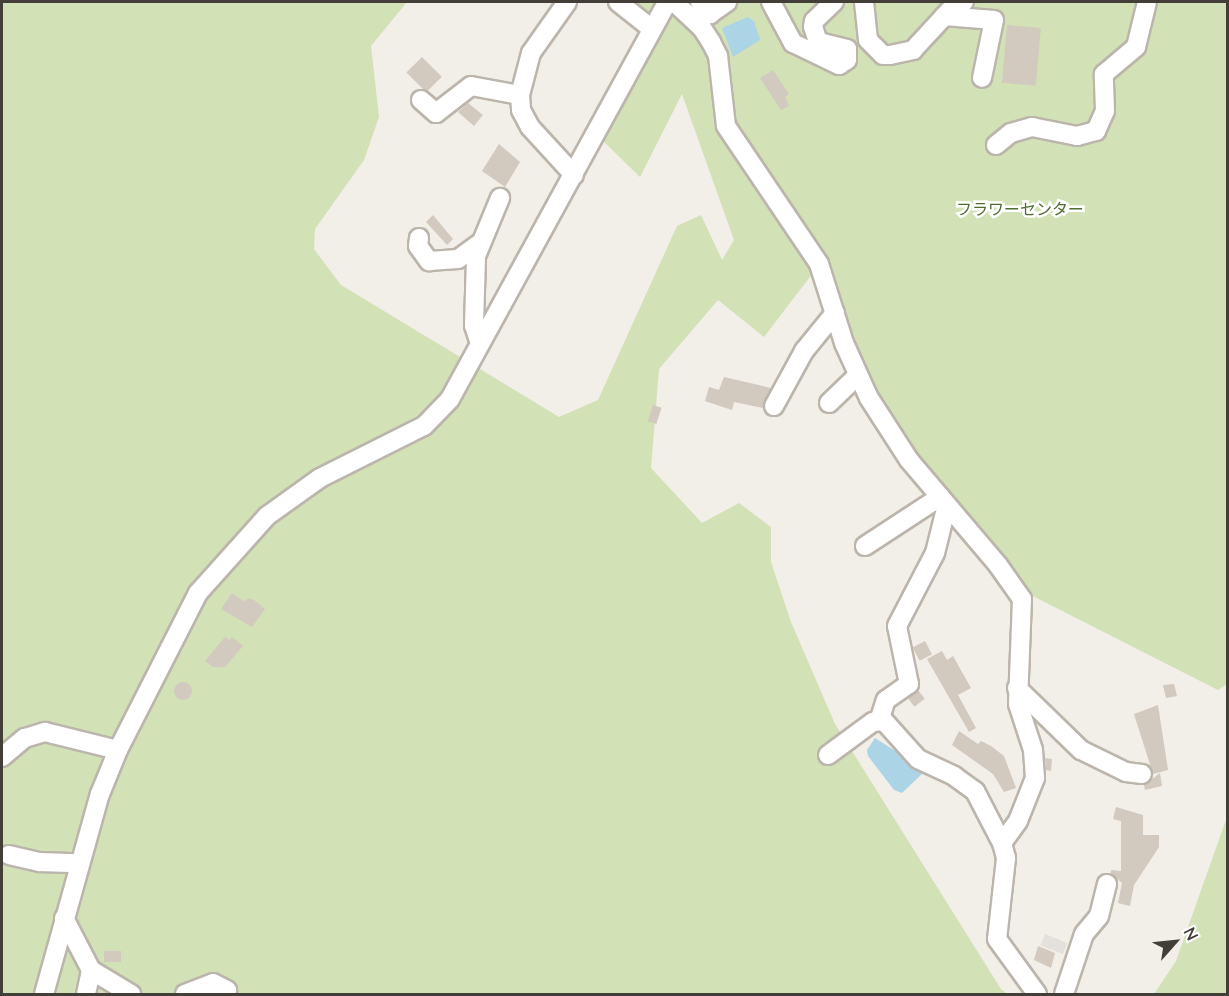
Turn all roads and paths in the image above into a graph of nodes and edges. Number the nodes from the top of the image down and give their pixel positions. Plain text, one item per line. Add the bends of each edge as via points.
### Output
1 (567, 2) edge
2 (618, 2) edge
3 (667, 2) edge
4 (674, 2) edge
5 (700, 2) edge
6 (727, 2) edge
7 (771, 2) edge
8 (834, 2) edge
9 (864, 2) edge
10 (964, 2) edge
11 (1147, 2) edge
12 (944, 16) junction
13 (652, 29) junction
14 (982, 78) dead end
15 (520, 94) junction
16 (421, 100) dead end
17 (996, 145) dead end
18 (574, 175) junction
19 (500, 198) dead end
20 (419, 238) dead end
21 (479, 244) junction
22 (835, 313) junction
23 (480, 344) junction
24 (857, 376) junction
25 (829, 404) dead end
26 (774, 406) dead end
27 (944, 501) junction
28 (865, 546) dead end
29 (1017, 688) junction
30 (879, 721) junction
31 (117, 750) junction
32 (828, 754) dead end
33 (2, 757) edge
34 (1142, 774) dead end
35 (1002, 843) junction
36 (9, 855) dead end
37 (77, 863) junction
38 (1107, 884) dead end
39 (64, 918) junction
40 (91, 970) junction
41 (226, 990) dead end
42 (44, 994) edge
43 (86, 994) edge
44 (131, 994) edge
45 (185, 994) edge
46 (1037, 994) edge
47 (1064, 994) edge

1 - 15 street via 531,52
2 - 13 street
3 - 13 street
4 - 22 street via 711,42 718,56 726,126 819,264
5 - 6 street via 710,14
7 - 8 street via 793,43 839,65 847,60 847,49 818,42 813,27 814,21
9 - 12 street via 868,40 883,55 913,50
10 - 12 street
11 - 17 street via 1136,47 1104,74 1105,111 1095,131 1077,136 1032,127 1011,134
12 - 14 street via 994,20
13 - 18 street
15 - 16 street via 471,86 436,113
15 - 18 street via 530,127
18 - 23 street
19 - 21 street
20 - 21 street via 418,246 429,261 458,260
21 - 23 street via 474,325
22 - 24 street
22 - 26 street via 804,351
23 - 31 street via 450,399 424,426 320,478 267,516 234,548 198,593
24 - 25 street
24 - 27 street via 888,432
27 - 28 street
27 - 29 street via 1022,599
27 - 30 street via 935,553 897,626 909,684 886,700
29 - 34 street via 1081,750 1126,772
29 - 35 street via 1018,704 1033,750 1035,778 1018,821
30 - 32 street
30 - 35 street via 891,725 918,759 975,791
31 - 33 street via 45,732 25,738
31 - 37 street
35 - 46 street via 1006,858 996,933 1004,951
36 - 37 street via 40,862
37 - 39 street
38 - 47 street via 1099,916 1084,934
39 - 40 street
39 - 42 street
40 - 43 street
40 - 44 street
41 - 45 street via 213,983

